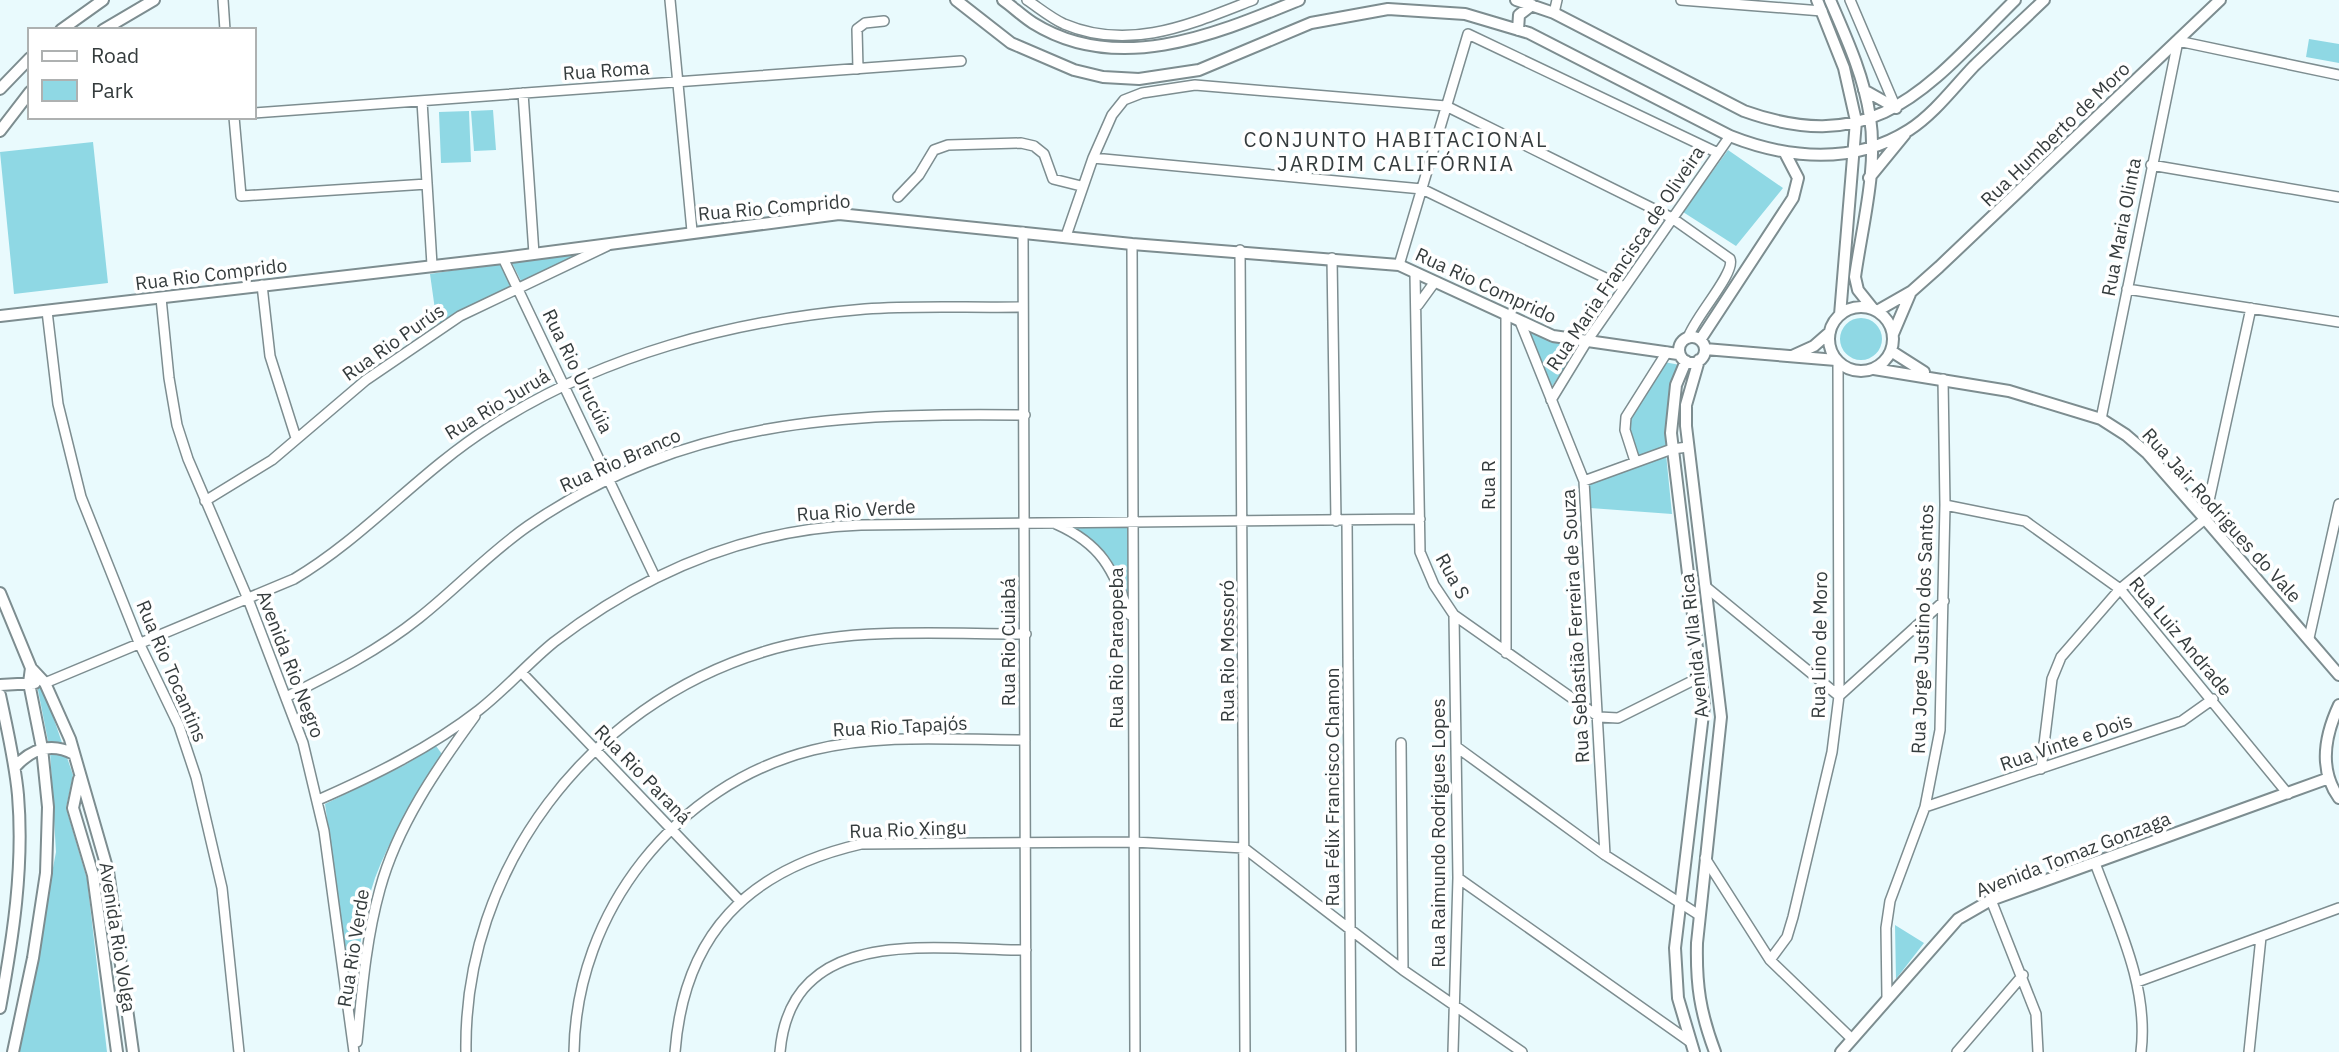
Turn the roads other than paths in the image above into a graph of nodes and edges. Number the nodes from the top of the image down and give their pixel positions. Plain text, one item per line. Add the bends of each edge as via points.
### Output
1 (103, 0) edge
2 (154, 0) edge
3 (223, 0) edge
4 (670, 0) edge
5 (956, 0) edge
6 (1003, 0) edge
7 (1027, 0) edge
8 (1253, 0) edge
9 (1299, 0) edge
10 (1516, 0) edge
11 (1556, 0) edge
12 (1681, 0) edge
13 (1817, 0) edge
14 (1830, 0) edge
15 (1850, 0) edge
16 (2015, 0) edge
17 (2044, 0) edge
18 (2220, 0) edge
19 (1532, 5) junction
20 (1822, 11) junction
21 (1554, 13) junction
22 (884, 21) dead end
23 (64, 28) edge
24 (106, 28) edge
25 (225, 28) edge
26 (1518, 30) junction
27 (2178, 41) junction
28 (28, 60) edge
29 (961, 61) dead end
30 (858, 69) junction
31 (2339, 75) edge
32 (678, 82) junction
33 (0, 89) edge
34 (1864, 90) junction
35 (523, 93) junction
36 (28, 95) edge
37 (422, 101) junction
38 (1446, 106) junction
39 (1896, 108) junction
40 (256, 113) edge
41 (1870, 117) junction
42 (234, 119) edge
43 (1856, 121) junction
44 (1910, 130) junction
45 (0, 131) edge
46 (1730, 136) junction
47 (1872, 148) junction
48 (1718, 153) junction
49 (1785, 153) junction
50 (1856, 153) junction
51 (1093, 158) junction
52 (2151, 165) junction
53 (1868, 178) junction
54 (427, 184) junction
55 (1081, 186) junction
56 (1422, 190) junction
57 (898, 197) dead end
58 (2339, 198) edge
59 (1672, 218) junction
60 (692, 231) junction
61 (1023, 232) junction
62 (1066, 236) junction
63 (618, 241) junction
64 (1132, 244) junction
65 (1240, 250) junction
66 (534, 254) junction
67 (503, 258) junction
68 (1332, 258) junction
69 (432, 265) junction
70 (1399, 265) junction
71 (1415, 274) junction
72 (1434, 284) junction
73 (262, 285) junction
74 (1624, 287) junction
75 (518, 288) junction
76 (2127, 289) junction
77 (1912, 291) junction
78 (161, 298) junction
79 (1417, 306) junction
80 (1023, 307) junction
81 (2251, 308) junction
82 (1876, 310) junction
83 (47, 311) junction
84 (1840, 315) junction
85 (0, 316) edge
86 (1506, 317) junction
87 (2339, 322) edge
88 (1521, 324) junction
89 (1830, 332) junction
90 (1893, 334) junction
91 (1688, 338) junction
92 (1587, 341) junction
93 (1702, 345) junction
94 (1891, 351) junction
95 (1675, 353) junction
96 (1790, 357) junction
97 (1699, 360) junction
98 (1837, 361) junction
99 (1874, 369) junction
100 (1939, 378) junction
101 (564, 383) junction
102 (1551, 400) junction
103 (1024, 415) junction
104 (2101, 419) junction
105 (296, 438) junction
106 (1688, 447) junction
107 (1672, 449) junction
108 (1635, 461) junction
109 (610, 481) junction
110 (1584, 481) junction
111 (205, 501) junction
112 (2339, 504) edge
113 (1945, 505) junction
114 (1244, 519) junction
115 (1420, 519) junction
116 (2206, 519) junction
117 (1134, 520) junction
118 (1336, 521) junction
119 (1026, 522) junction
120 (1051, 522) junction
121 (1347, 522) junction
122 (655, 577) junction
123 (1706, 587) junction
124 (2120, 589) junction
125 (0, 593) edge
126 (248, 598) junction
127 (1944, 601) junction
128 (1454, 615) junction
129 (1132, 622) junction
130 (1026, 634) junction
131 (2309, 638) junction
132 (140, 645) junction
133 (1506, 653) junction
134 (31, 668) junction
135 (521, 673) junction
136 (2339, 675) edge
137 (1702, 676) junction
138 (29, 683) junction
139 (45, 683) junction
140 (0, 685) edge
141 (0, 695) edge
142 (288, 696) junction
143 (1839, 696) junction
144 (2213, 699) junction
145 (2339, 705) edge
146 (480, 709) junction
147 (1599, 717) junction
148 (436, 740) junction
149 (1025, 740) junction
150 (1401, 743) dead end
151 (42, 748) junction
152 (1458, 748) junction
153 (594, 749) junction
154 (449, 752) junction
155 (74, 754) junction
156 (15, 767) junction
157 (2041, 769) junction
158 (80, 776) junction
159 (2329, 778) junction
160 (2288, 794) junction
161 (2339, 798) edge
162 (318, 800) junction
163 (1925, 807) junction
164 (671, 829) junction
165 (1134, 842) junction
166 (1025, 845) junction
167 (1244, 848) junction
168 (1605, 855) junction
169 (1705, 858) junction
170 (2095, 863) junction
171 (1458, 878) junction
172 (1991, 900) junction
173 (740, 901) junction
174 (1680, 903) junction
175 (2339, 908) edge
176 (1699, 915) junction
177 (1351, 927) junction
178 (2261, 937) junction
179 (1026, 950) junction
180 (1770, 960) junction
181 (1403, 970) junction
182 (363, 972) junction
183 (2023, 975) junction
184 (345, 978) junction
185 (2137, 982) junction
186 (1887, 998) junction
187 (1453, 1003) junction
188 (0, 1008) edge
189 (1852, 1039) junction
190 (1691, 1046) edge
191 (13, 1052) edge
192 (117, 1052) edge
193 (134, 1052) edge
194 (239, 1052) edge
195 (355, 1052) edge
196 (466, 1052) edge
197 (574, 1052) edge
198 (675, 1052) edge
199 (780, 1052) edge
200 (1026, 1052) edge
201 (1135, 1052) edge
202 (1245, 1052) edge
203 (1351, 1052) edge
204 (1453, 1052) edge
205 (1522, 1052) edge
206 (1715, 1052) edge
207 (1841, 1052) edge
208 (1957, 1052) edge
209 (2038, 1052) edge
210 (2141, 1052) edge
211 (2249, 1052) edge

1 - 23 street
2 - 24 street
3 - 25 street
4 - 32 street
5 - 26 street via 1012,43 1074,69 1139,79 1199,70 1311,23 1388,9 1465,14
6 - 9 street via 1034,24 1060,35 1082,44 1120,49 1182,41 1233,27
7 - 8 street via 1062,23 1122,36 1173,31
10 - 19 street
11 - 21 street
12 - 20 street
13 - 20 street
14 - 34 street
15 - 39 street
16 - 39 street via 1927,86
17 - 44 street
18 - 27 street, Rua Humberto de Moro
19 - 21 street
19 - 26 street via 1519,15
20 - 43 street via 1844,68
21 - 43 street via 1744,111 1799,125
22 - 30 street via 856,29
26 - 46 street
27 - 31 street
27 - 52 street, Rua Maria Olinta
27 - 77 street, Rua Humberto de Moro
28 - 33 street
29 - 30 street, Rua Roma
30 - 32 street, Rua Roma
32 - 35 street, Rua Roma
32 - 60 street
34 - 39 street
34 - 41 street
35 - 37 street, Rua Roma
35 - 66 street
36 - 45 street
37 - 40 street, Rua Roma
37 - 54 street
38 - 48 street via 1468,34
38 - 51 street via 1195,85 1124,100 1112,115
38 - 56 street
38 - 59 street
39 - 41 street
41 - 43 street
41 - 47 street
42 - 54 street via 242,196
43 - 50 street
44 - 47 street
44 - 53 street
46 - 48 street, Rua Maria Francisca de Oliveira
46 - 49 street
47 - 50 street
47 - 53 street
48 - 59 street, Rua Maria Francisca de Oliveira
49 - 50 street
49 - 93 street via 1798,178 1793,198
50 - 84 street
51 - 55 street
51 - 56 street
52 - 58 street
52 - 76 street, Rua Maria Olinta
53 - 82 street via 1855,277 1858,290
54 - 69 street
55 - 57 street via 1053,179 1044,154 1034,146 948,145 934,150
55 - 62 street
56 - 70 street
56 - 74 street
59 - 74 street, Rua Maria Francisca de Oliveira
59 - 91 street via 1732,264
60 - 61 street, Rua Rio Comprido via 839,214
60 - 63 street, Rua Rio Comprido
61 - 62 street, Rua Rio Comprido
61 - 80 street, Rua Rio Cuiabá
62 - 64 street, Rua Rio Comprido
63 - 66 street, Rua Rio Comprido
63 - 75 street, Rua Rio Purús
64 - 65 street, Rua Rio Comprido
64 - 117 street, Rua Rio Paraopeba
65 - 68 street, Rua Rio Comprido
65 - 114 street, Rua Rio Mossoró
66 - 67 street, Rua Rio Comprido
67 - 69 street, Rua Rio Comprido
67 - 75 street, Rua Rio Urucúia
68 - 70 street, Rua Rio Comprido
68 - 118 street
69 - 73 street, Rua Rio Comprido
70 - 71 street, Rua Rio Comprido
71 - 72 street, Rua Rio Comprido
71 - 79 street, Rua S
72 - 79 street
72 - 86 street, Rua Rio Comprido
73 - 78 street, Rua Rio Comprido
73 - 105 street via 270,356
74 - 92 street, Rua Maria Francisca de Oliveira
75 - 101 street, Rua Rio Urucúia
75 - 105 street, Rua Rio Purús via 460,316 409,350
76 - 81 street
76 - 104 street, Rua Maria Olinta
77 - 82 street, Rua Humberto de Moro
77 - 90 street, Rua Humberto de Moro
78 - 83 street, Rua Rio Comprido
78 - 111 street, Avenida Rio Negro via 177,425
79 - 115 street, Rua S
80 - 101 street, Rua Rio Juruá via 866,309 779,320 623,360
80 - 103 street, Rua Rio Cuiabá
81 - 87 street
81 - 116 street
82 - 84 street via 1855,308
82 - 90 street
83 - 85 street, Rua Rio Comprido
83 - 132 street, Rua Rio Tocantins via 67,453
84 - 89 street
86 - 88 street, Rua Rio Comprido
86 - 133 street, Rua R
88 - 92 street, Rua Rio Comprido via 1553,336
88 - 102 street, Rua Sebastião Ferreira de Souza
89 - 96 street
89 - 98 street
90 - 94 street
91 - 93 street
91 - 95 street
92 - 95 street, Rua Rio Comprido
92 - 102 street, Rua Maria Francisca de Oliveira
93 - 96 street
93 - 97 street, Avenida Vila Rica
94 - 99 street
94 - 100 street, Rua Jair Rodrigues do Vale
95 - 97 street, Rua Rio Comprido
95 - 107 street, Avenida Vila Rica
95 - 108 street via 1626,417 1625,430
96 - 98 street
97 - 106 street, Avenida Vila Rica via 1686,405
98 - 99 street via 1856,371
98 - 143 street, Rua Lino de Moro
99 - 100 street, Rua Jair Rodrigues do Vale
100 - 104 street, Rua Jair Rodrigues do Vale via 2009,391
100 - 113 street, Rua Jorge Justino dos Santos
101 - 109 street, Rua Rio Urucúia
101 - 126 street, Rua Rio Juruá via 439,461 327,559
102 - 110 street, Rua Sebastião Ferreira de Souza
103 - 109 street, Rua Rio Branco via 900,413 756,430 711,439
103 - 119 street, Rua Rio Cuiabá
104 - 116 street, Rua Jair Rodrigues do Vale via 2147,453
105 - 111 street, Rua Rio Purús via 272,460
106 - 107 street
106 - 123 street, Avenida Vila Rica
107 - 108 street
107 - 137 street, Avenida Vila Rica
108 - 110 street
109 - 122 street, Rua Rio Urucúia
109 - 142 street, Rua Rio Branco via 528,526 376,648
110 - 147 street, Rua Sebastião Ferreira de Souza
111 - 126 street, Avenida Rio Negro
112 - 131 street
113 - 124 street, Rua Luiz Andrade via 2025,521
113 - 127 street, Rua Jorge Justino dos Santos
114 - 117 street, Rua Rio Verde
114 - 118 street, Rua Rio Verde
114 - 167 street, Rua Rio Mossoró
115 - 121 street, Rua Rio Verde
115 - 128 street, Rua S via 1420,552
116 - 124 street
116 - 131 street, Rua Jair Rodrigues do Vale
117 - 120 street, Rua Rio Verde
117 - 129 street, Rua Rio Paraopeba
118 - 121 street, Rua Rio Verde
119 - 120 street, Rua Rio Verde
119 - 122 street, Rua Rio Verde via 828,526 792,531 723,549
119 - 130 street, Rua Rio Cuiabá
120 - 129 street via 1098,550
121 - 177 street, Rua Félix Francisco Chamon
122 - 135 street, Rua Rio Verde via 605,605
123 - 143 street
123 - 169 street, Avenida Vila Rica via 1721,717
124 - 144 street, Rua Luiz Andrade
124 - 157 street via 2061,657 2052,679
125 - 134 street
126 - 132 street, Rua Rio Juruá
126 - 142 street, Avenida Rio Negro
127 - 143 street
127 - 163 street, Rua Jorge Justino dos Santos via 1940,730
128 - 133 street, Rua S
128 - 152 street, Rua Raimundo Rodrigues Lopes
129 - 165 street, Rua Rio Paraopeba
130 - 149 street, Rua Rio Cuiabá
130 - 153 street via 879,633 764,651 670,692
131 - 136 street, Rua Jair Rodrigues do Vale
132 - 139 street, Rua Rio Juruá
132 - 194 street, Rua Rio Tocantins via 179,726 209,831 222,888
133 - 147 street, Rua S
134 - 138 street
134 - 139 street
135 - 146 street, Rua Rio Verde
135 - 153 street, Rua Rio Paraná
137 - 147 street via 1618,718
137 - 174 street, Avenida Vila Rica via 1704,706
138 - 139 street
138 - 140 street
138 - 151 street
139 - 155 street
141 - 156 street
142 - 162 street, Avenida Rio Negro
143 - 180 street, Rua Lino de Moro via 1832,752 1793,917 1787,937
144 - 157 street, Rua Vinte e Dois via 2182,721
144 - 160 street, Rua Luiz Andrade
145 - 159 street via 2327,731
146 - 148 street, Rua Rio Verde
146 - 154 street, Rua Rio Verde
147 - 168 street, Rua Sebastião Ferreira de Souza
148 - 154 street
148 - 162 street, Rua Rio Verde
149 - 164 street, Rua Rio Tapajós via 866,742 813,750 741,778
149 - 166 street, Rua Rio Cuiabá
150 - 181 street
151 - 155 street
151 - 156 street
151 - 191 street via 48,807 46,873
152 - 168 street
152 - 171 street, Rua Raimundo Rodrigues Lopes
153 - 164 street, Rua Rio Paraná
153 - 196 street via 569,774 526,834 497,891 468,1000
154 - 182 street, Rua Rio Verde via 407,826 380,887
155 - 158 street
156 - 188 street via 19,871
157 - 163 street, Rua Vinte e Dois
158 - 192 street, Avenida Rio Volga via 73,808 93,875
158 - 193 street, Avenida Rio Volga via 108,871
159 - 160 street, Avenida Tomaz Gonzaga
159 - 161 street
160 - 170 street, Avenida Tomaz Gonzaga
162 - 184 street, Avenida Rio Negro
163 - 186 street, Rua Jorge Justino dos Santos via 1890,901
164 - 173 street, Rua Rio Paraná
164 - 197 street, Rua Rio Tapajós via 631,876 592,947 580,993
165 - 166 street, Rua Rio Xingu
165 - 167 street, Rua Rio Xingu
165 - 201 street, Rua Rio Paraopeba
166 - 173 street, Rua Rio Xingu via 860,844 821,853 779,872
166 - 179 street, Rua Rio Cuiabá
167 - 177 street
167 - 202 street, Rua Rio Mossoró
168 - 174 street
169 - 176 street, Avenida Vila Rica
169 - 180 street
170 - 172 street, Avenida Tomaz Gonzaga
170 - 185 street
171 - 187 street, Rua Raimundo Rodrigues Lopes
171 - 190 street
172 - 183 street
172 - 186 street, Avenida Tomaz Gonzaga via 1958,919
173 - 198 street, Rua Rio Xingu via 699,955 677,1021
174 - 176 street
174 - 190 street, Avenida Vila Rica via 1675,948 1678,998
175 - 178 street
176 - 206 street, Avenida Vila Rica via 1698,1000
177 - 181 street
177 - 203 street, Rua Félix Francisco Chamon
178 - 185 street
178 - 211 street
179 - 199 street via 876,950 849,957 825,968 802,988 790,1009
179 - 200 street, Rua Rio Cuiabá
180 - 189 street
181 - 187 street
182 - 184 street via 357,978
182 - 195 street, Rua Rio Verde
183 - 208 street
183 - 209 street via 2036,1014
184 - 195 street, Avenida Rio Negro
185 - 210 street via 2143,1010
186 - 189 street, Avenida Tomaz Gonzaga
187 - 204 street, Rua Raimundo Rodrigues Lopes
187 - 205 street
189 - 207 street, Avenida Tomaz Gonzaga

